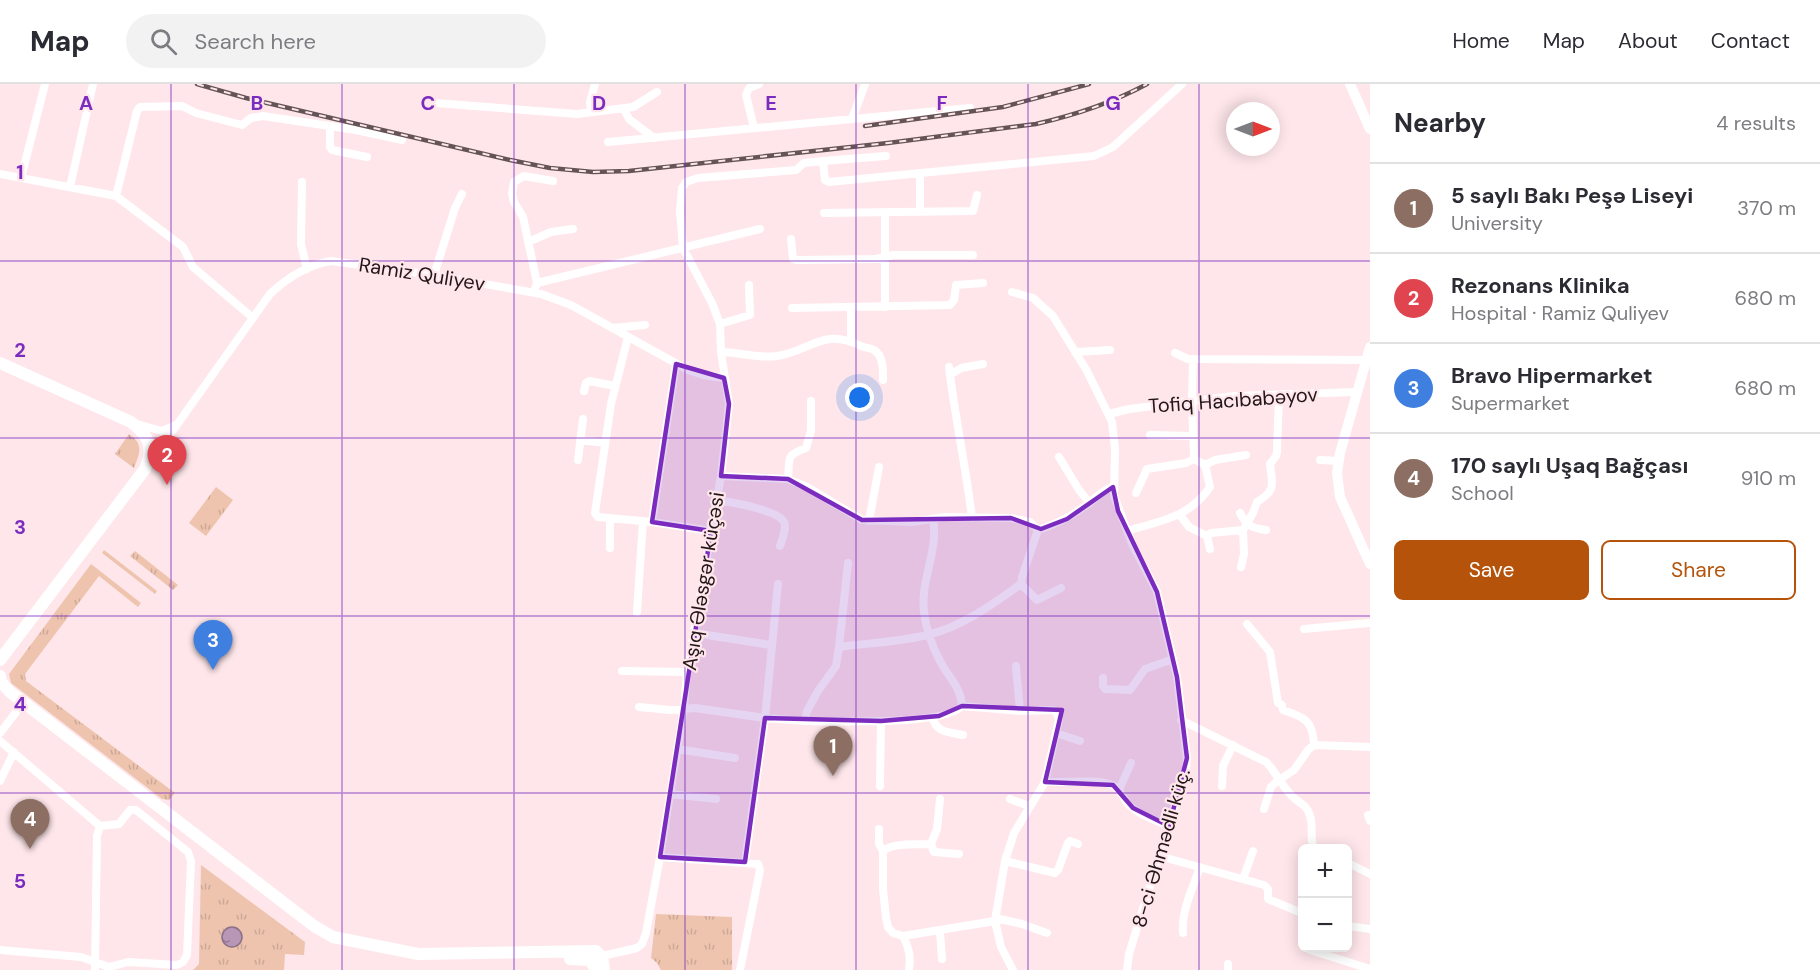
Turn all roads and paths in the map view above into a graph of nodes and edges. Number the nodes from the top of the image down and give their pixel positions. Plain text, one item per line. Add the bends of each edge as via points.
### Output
1 (45, 84) edge
2 (93, 84) edge
3 (595, 84) edge
4 (759, 84) edge
5 (865, 84) edge
6 (1182, 84) edge
7 (1350, 84) edge
8 (657, 92) dead end
9 (435, 103) dead end
10 (970, 108) dead end
11 (624, 109) junction
12 (591, 112) junction
13 (852, 119) junction
14 (330, 126) junction
15 (754, 128) junction
16 (1370, 129) edge
17 (654, 138) junction
18 (402, 140) dead end
19 (608, 142) dead end
20 (886, 156) dead end
21 (367, 158) dead end
22 (823, 161) junction
23 (920, 173) junction
24 (0, 174) edge
25 (21, 178) junction
26 (554, 181) dead end
27 (302, 182) dead end
28 (70, 187) junction
29 (462, 194) dead end
30 (976, 195) dead end
31 (116, 196) junction
32 (885, 212) junction
33 (920, 212) junction
34 (824, 213) dead end
35 (573, 229) dead end
36 (760, 229) dead end
37 (791, 239) dead end
38 (528, 242) junction
39 (683, 248) junction
40 (973, 255) dead end
41 (885, 257) junction
42 (307, 269) junction
43 (434, 275) junction
44 (537, 283) junction
45 (983, 283) dead end
46 (749, 285) dead end
47 (534, 292) junction
48 (1012, 292) dead end
49 (852, 307) junction
50 (885, 307) junction
51 (792, 308) dead end
52 (253, 318) junction
53 (720, 324) junction
54 (645, 325) dead end
55 (611, 328) junction
56 (628, 337) junction
57 (851, 340) junction
58 (1370, 347) edge
59 (1110, 350) dead end
60 (721, 352) junction
61 (1075, 352) junction
62 (1175, 353) dead end
63 (1193, 359) junction
64 (1368, 360) edge
65 (0, 363) edge
66 (676, 364) junction
67 (982, 364) dead end
68 (724, 378) junction
69 (883, 380) dead end
70 (615, 386) junction
71 (584, 391) dead end
72 (1357, 392) junction
73 (1279, 394) junction
74 (1192, 400) junction
75 (811, 402) dead end
76 (1109, 414) junction
77 (583, 419) dead end
78 (131, 422) junction
79 (177, 425) junction
80 (1150, 435) dead end
81 (1193, 436) junction
82 (580, 440) junction
83 (605, 443) junction
84 (1246, 455) dead end
85 (1059, 457) dead end
86 (1194, 459) junction
87 (578, 460) dead end
88 (1320, 460) dead end
89 (1339, 461) junction
90 (1205, 465) junction
91 (879, 467) dead end
92 (146, 469) junction
93 (721, 476) junction
94 (788, 479) junction
95 (1113, 487) junction
96 (1136, 493) dead end
97 (717, 500) junction
98 (1090, 503) junction
99 (1240, 513) dead end
100 (1180, 515) junction
101 (610, 518) junction
102 (972, 518) junction
103 (933, 519) junction
104 (647, 521) junction
105 (869, 521) junction
106 (1244, 527) junction
107 (1038, 530) junction
108 (1266, 530) dead end
109 (711, 531) junction
110 (1127, 531) junction
111 (1207, 536) junction
112 (780, 546) dead end
113 (610, 548) dead end
114 (1210, 549) dead end
115 (848, 563) dead end
116 (1370, 564) edge
117 (1241, 567) dead end
118 (778, 584) dead end
119 (1022, 584) junction
120 (1061, 588) dead end
121 (637, 612) dead end
122 (1370, 622) edge
123 (1247, 624) dead end
124 (1304, 629) dead end
125 (694, 633) junction
126 (930, 635) junction
127 (771, 645) junction
128 (839, 647) junction
129 (2, 657) edge
130 (1173, 659) junction
131 (1016, 666) dead end
132 (622, 671) dead end
133 (687, 672) junction
134 (0, 674) edge
135 (1103, 678) dead end
136 (0, 690) edge
137 (962, 706) junction
138 (20, 707) junction
139 (639, 707) dead end
140 (684, 708) junction
141 (1020, 711) junction
142 (933, 717) junction
143 (765, 718) junction
144 (805, 720) junction
145 (1181, 720) junction
146 (881, 721) junction
147 (0, 733) edge
148 (1056, 733) junction
149 (963, 735) dead end
150 (0, 741) edge
151 (1080, 741) dead end
152 (1233, 745) junction
153 (1314, 745) junction
154 (1370, 747) edge
155 (677, 749) junction
156 (14, 752) junction
157 (735, 758) dead end
158 (1131, 763) dead end
159 (1280, 779) junction
160 (0, 781) edge
161 (1045, 783) junction
162 (880, 786) dead end
163 (1222, 786) dead end
164 (1119, 790) junction
165 (670, 794) junction
166 (716, 799) dead end
167 (939, 799) dead end
168 (1010, 799) dead end
169 (1029, 806) junction
170 (1264, 809) dead end
171 (149, 814) junction
172 (100, 826) junction
173 (1169, 826) junction
174 (879, 829) dead end
175 (1078, 843) dead end
176 (931, 844) junction
177 (1311, 844) edge
178 (883, 851) junction
179 (1253, 851) dead end
180 (958, 854) dead end
181 (1159, 856) junction
182 (660, 857) junction
183 (1005, 861) junction
184 (745, 862) junction
185 (1352, 865) edge
186 (1200, 867) junction
187 (1370, 874) edge
188 (1243, 879) junction
189 (1298, 911) edge
190 (995, 920) junction
191 (1352, 927) edge
192 (1370, 929) edge
193 (940, 932) junction
194 (1047, 933) dead end
195 (1183, 933) dead end
196 (320, 934) junction
197 (903, 936) junction
198 (0, 950) edge
199 (1316, 952) edge
200 (942, 959) dead end
201 (598, 964) edge
202 (96, 966) edge
203 (1370, 969) edge
204 (740, 970) edge
205 (909, 970) edge
206 (1013, 970) edge
207 (1127, 970) edge

1 - 25 street
2 - 28 street
3 - 12 street
4 - 15 street via 749,88 746,95
5 - 13 street
6 - 23 street via 1113,147 1094,156
7 - 16 street
8 - 11 street
9 - 12 street
10 - 13 street
11 - 12 street
11 - 17 street via 629,119
13 - 15 street
14 - 18 street
14 - 21 street via 332,150
14 - 31 street via 263,116 242,125 182,106 140,107
15 - 17 street
17 - 19 street
20 - 22 street
22 - 23 street via 825,180 829,182
22 - 39 street, Aşıq Ələsgər küçəsi via 804,163 796,170 686,182 680,211
23 - 33 street
24 - 25 street
25 - 28 street
26 - 38 street via 524,176 514,182 512,194 523,217
27 - 42 street via 301,244
28 - 31 street
29 - 43 street
30 - 33 street via 973,212
31 - 52 street via 183,247 193,267
32 - 33 street
32 - 34 street
32 - 41 street
35 - 38 street via 550,232
36 - 39 street
37 - 41 street via 791,256 797,260
38 - 44 street
39 - 44 street
39 - 53 street, Aşıq Ələsgər küçəsi
40 - 41 street
41 - 50 street
42 - 43 street, Ramiz Quliyev via 319,263 340,261
42 - 52 street, Ramiz Quliyev via 280,284
43 - 47 street, Ramiz Quliyev
44 - 47 street
45 - 50 street via 956,285 950,305
46 - 53 street via 750,315
47 - 55 street, Ramiz Quliyev via 571,305
48 - 61 street, 8-ci Əhmədli küç. via 1033,298 1043,306
49 - 50 street
49 - 51 street
49 - 57 street
52 - 79 street, Ramiz Quliyev
53 - 60 street, Aşıq Ələsgər küçəsi
54 - 55 street
55 - 56 street, Ramiz Quliyev
56 - 66 street, Ramiz Quliyev
56 - 70 street
57 - 60 street via 825,339 774,357
57 - 69 street via 880,357
58 - 64 street
59 - 61 street
60 - 68 street, Aşıq Ələsgər küçəsi
61 - 76 street, 8-ci Əhmədli küç.
62 - 63 street
63 - 64 street
63 - 74 street
64 - 72 street
65 - 78 main road
66 - 68 street, Ramiz Quliyev
66 - 104 street
67 - 102 street via 950,371
68 - 93 street, Aşıq Ələsgər küçəsi via 729,404
70 - 71 street via 589,381
70 - 83 street
72 - 73 street, Tofiq Hacıbabəyov
72 - 89 street
73 - 74 street, Tofiq Hacıbabəyov
73 - 106 street via 1277,452 1270,464 1273,487 1269,495 1257,502
74 - 76 street, Tofiq Hacıbabəyov
74 - 81 street
75 - 94 street via 810,440 806,448 792,453
76 - 95 street, 8-ci Əhmədli küç. via 1115,441
77 - 82 street
78 - 79 street via 159,431
78 - 92 main road via 148,440
79 - 92 street, Ramiz Quliyev
80 - 81 street
81 - 86 street
82 - 83 street
82 - 87 street
83 - 101 street via 595,513
84 - 90 street
85 - 98 street
86 - 90 street
86 - 96 street via 1147,469
88 - 89 street
89 - 116 street via 1340,496
90 - 100 street via 1210,487
91 - 105 street
92 - 129 main road
93 - 94 street
93 - 97 street, Aşıq Ələsgər küçəsi
94 - 105 street
95 - 98 street
95 - 110 street, 8-ci Əhmədli küç.
97 - 109 street, Aşıq Ələsgər küçəsi
97 - 112 street via 749,505 780,518 785,526
98 - 107 street via 1057,525
99 - 106 street
100 - 110 street
100 - 111 street via 1189,527
101 - 104 street
101 - 113 street
102 - 103 street
102 - 107 street via 1019,519
103 - 105 street
103 - 126 street via 934,536 923,602
104 - 109 street
104 - 121 street
106 - 108 street
106 - 111 street
106 - 117 street
107 - 119 street
109 - 125 street, Aşıq Ələsgər küçəsi
110 - 130 street, 8-ci Əhmədli küç. via 1157,592
111 - 114 street
115 - 128 street
118 - 127 street
119 - 120 street via 1037,600
119 - 126 street via 958,625
122 - 124 street
123 - 153 street via 1270,652 1278,703 1283,710 1310,724
125 - 127 street
125 - 133 street, Aşıq Ələsgər küçəsi
126 - 128 street
126 - 137 street via 934,651 959,689
127 - 143 street
128 - 144 street via 836,666 818,691
129 - 134 main road
130 - 135 street via 1145,669 1130,690 1105,689
130 - 145 street, 8-ci Əhmədli küç.
131 - 141 street
132 - 133 street
133 - 140 street, Aşıq Ələsgər küçəsi
134 - 196 main road via 10,692
136 - 138 main road
137 - 141 street
137 - 142 street via 958,711
138 - 147 street
138 - 171 main road
139 - 140 street
140 - 143 street
140 - 155 street, Aşıq Ələsgər küçəsi
141 - 148 street via 1053,710 1059,720
142 - 146 street
142 - 149 street via 938,729
143 - 144 street
143 - 184 street
144 - 146 street
145 - 152 street
145 - 173 street, 8-ci Əhmədli küç. via 1186,770
146 - 162 street
148 - 151 street
148 - 161 street
150 - 156 street
152 - 159 street via 1266,762
152 - 163 street via 1223,766
153 - 154 street
153 - 159 street via 1294,770
155 - 157 street
155 - 165 street, Aşıq Ələsgər küçəsi
156 - 160 street
156 - 172 street
158 - 164 street
159 - 170 street
159 - 177 street via 1310,814
161 - 164 street via 1103,783
161 - 169 street
164 - 173 street via 1133,808
165 - 166 street
165 - 182 street, Aşıq Ələsgər küçəsi
167 - 176 street via 937,829
168 - 169 street
169 - 183 street
171 - 172 street via 133,809 119,824
171 - 196 main road
171 - 202 street via 190,856 187,955 177,965 128,962
172 - 202 street
173 - 181 street, 8-ci Əhmədli küç.
174 - 178 street
175 - 183 street via 1068,843 1055,873
176 - 178 street via 887,847
176 - 180 street via 934,852
178 - 197 street via 888,927
179 - 188 street
181 - 186 street
181 - 207 street, 8-ci Əhmədli küç.
182 - 184 street
182 - 201 street, Aşıq Ələsgər küçəsi via 642,944
183 - 190 street
184 - 204 street via 758,864 760,870
185 - 187 street
186 - 188 street
186 - 195 street via 1182,924
188 - 189 street via 1267,887 1268,899
190 - 193 street
190 - 194 street
190 - 206 street via 1001,947
191 - 192 street
193 - 197 street
193 - 200 street
196 - 201 main road via 424,957 593,951
197 - 205 street via 910,954
198 - 202 street via 81,957
199 - 203 street

